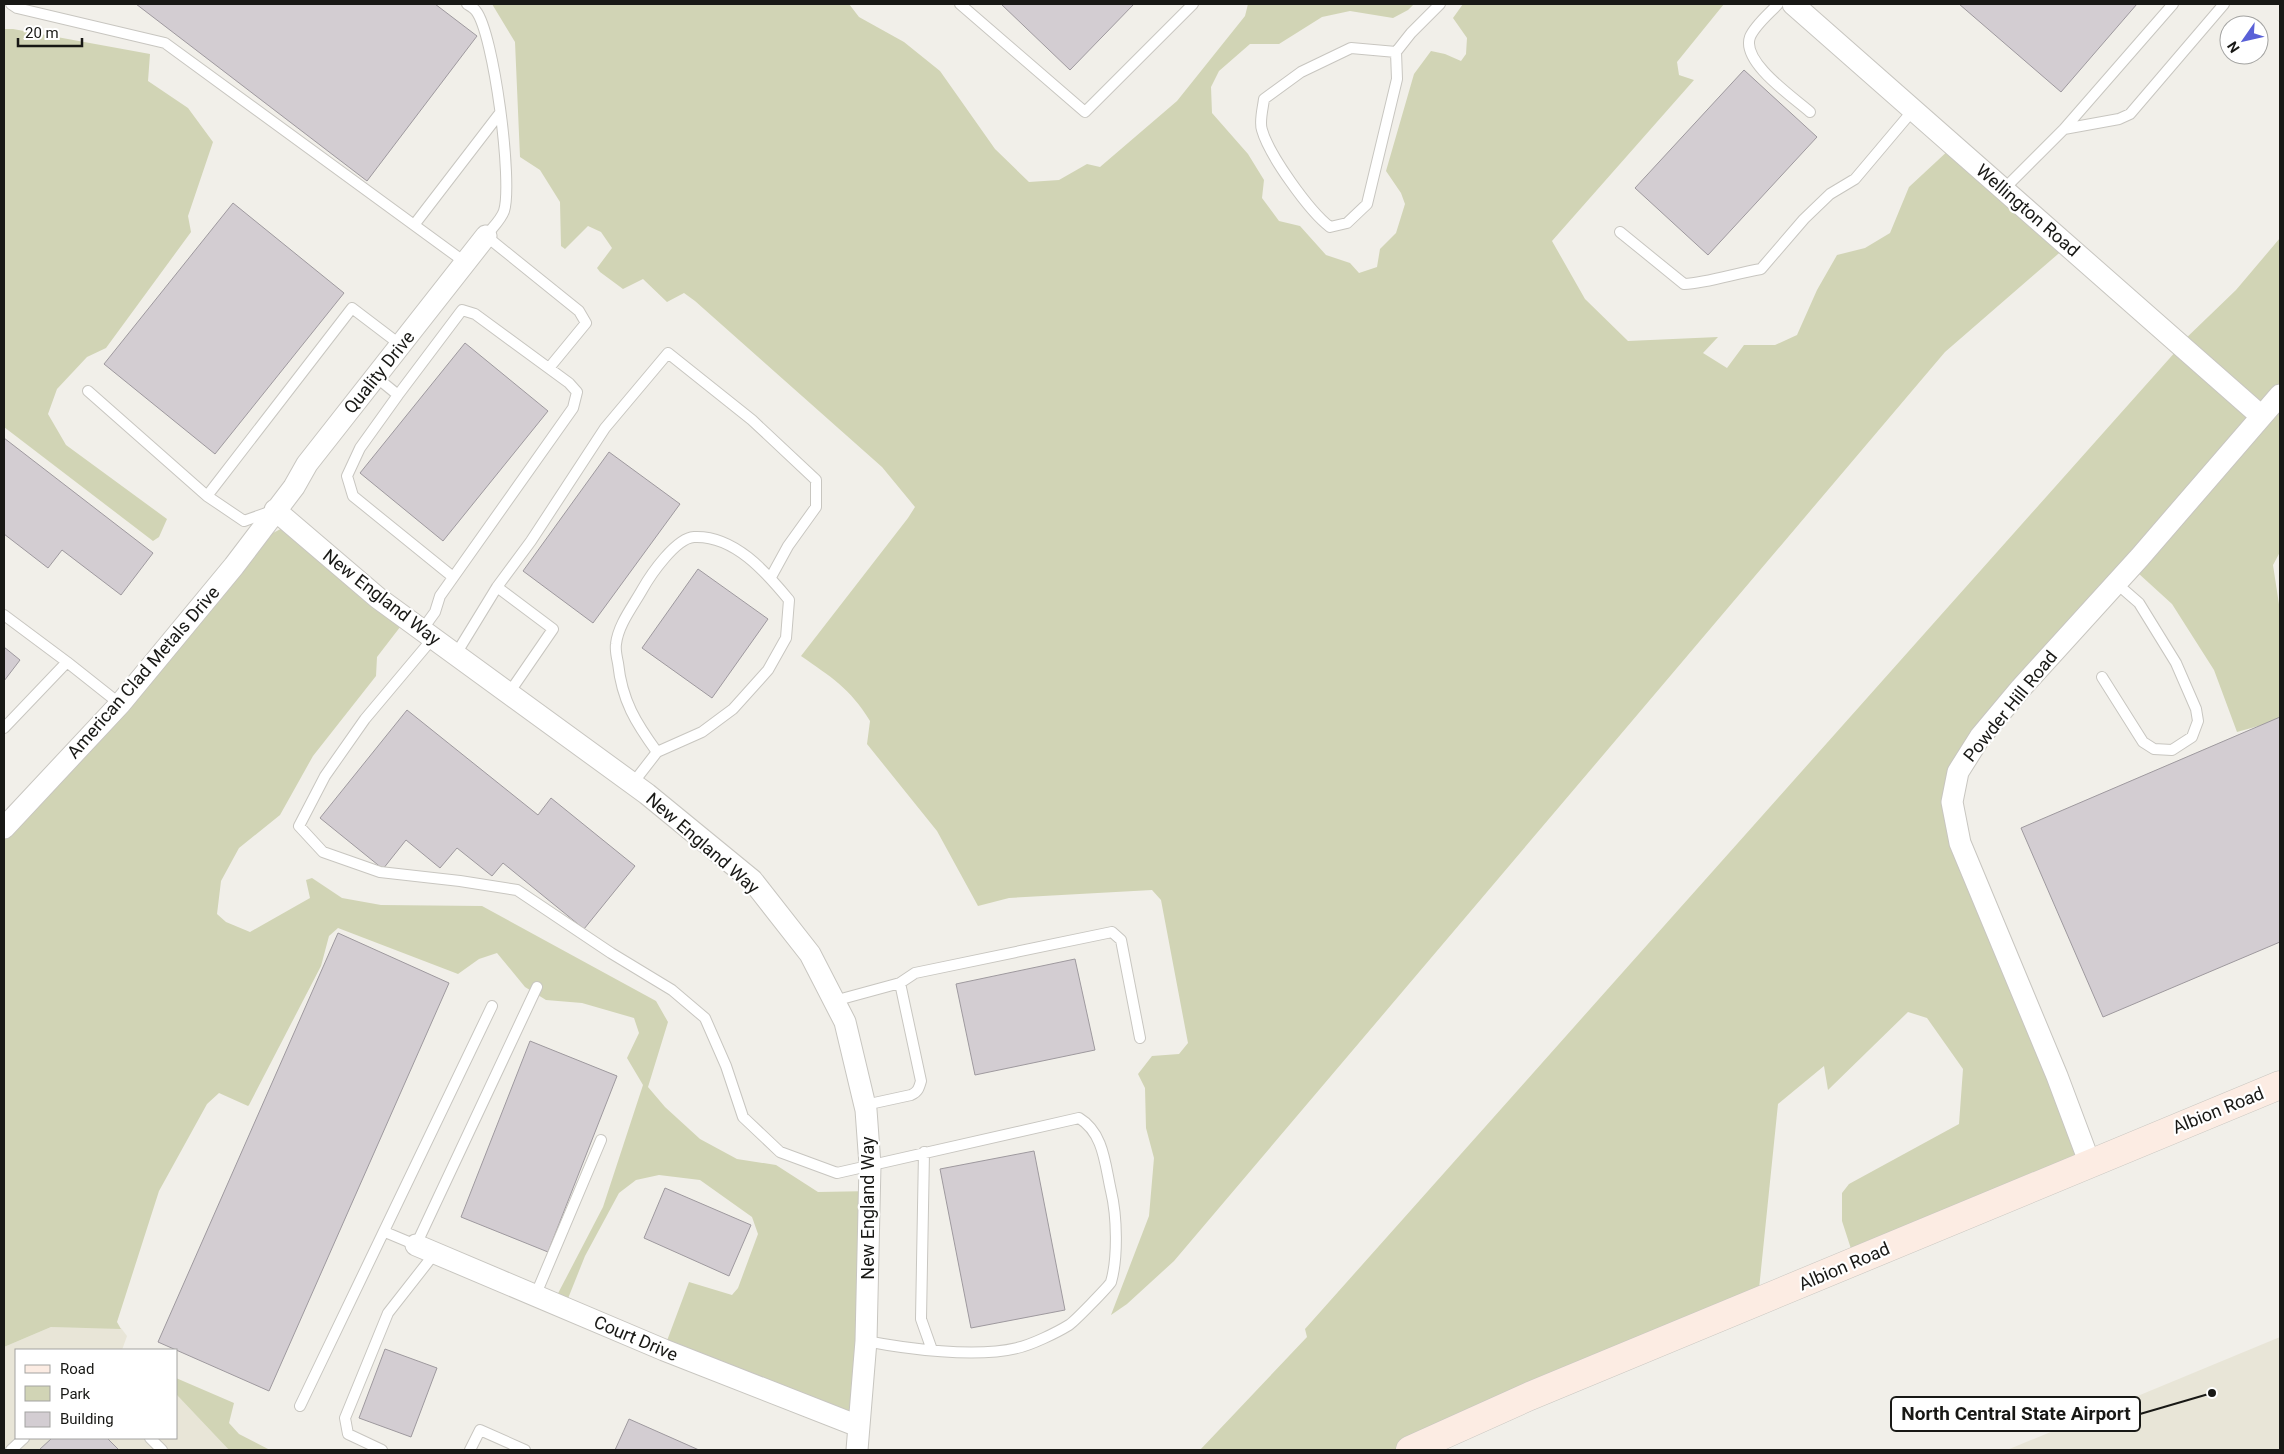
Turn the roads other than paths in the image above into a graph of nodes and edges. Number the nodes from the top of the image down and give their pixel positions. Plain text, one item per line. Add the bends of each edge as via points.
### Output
1 (11, 4) edge
2 (467, 4) edge
3 (960, 4) edge
4 (1194, 4) edge
5 (1440, 4) edge
6 (1778, 4) edge
7 (1793, 4) edge
8 (2174, 4) edge
9 (2224, 4) edge
10 (1396, 52) junction
11 (1914, 109) junction
12 (1810, 112) dead end
13 (500, 113) junction
14 (2064, 129) junction
15 (2004, 189) junction
16 (414, 225) junction
17 (1620, 232) dead end
18 (486, 236) junction
19 (466, 262) junction
20 (402, 346) junction
21 (549, 368) junction
22 (376, 377) junction
23 (88, 391) dead end
24 (398, 395) junction
25 (2280, 395) edge
26 (2261, 416) junction
27 (206, 496) junction
28 (275, 510) junction
29 (453, 577) junction
30 (771, 577) junction
31 (2116, 583) junction
32 (497, 587) junction
33 (4, 615) edge
34 (428, 634) junction
35 (456, 654) junction
36 (66, 662) junction
37 (2102, 677) dead end
38 (509, 693) junction
39 (120, 704) junction
40 (4, 728) edge
41 (657, 752) junction
42 (633, 784) junction
43 (4, 828) edge
44 (900, 983) junction
45 (537, 987) dead end
46 (834, 1001) junction
47 (492, 1006) dead end
48 (1140, 1038) dead end
49 (2280, 1085) edge
50 (865, 1105) junction
51 (601, 1140) dead end
52 (924, 1152) junction
53 (2090, 1164) junction
54 (870, 1166) junction
55 (384, 1232) junction
56 (425, 1249) junction
57 (536, 1294) junction
58 (866, 1341) junction
59 (932, 1350) junction
60 (300, 1406) dead end
61 (858, 1426) junction
62 (23, 1439) edge
63 (151, 1439) edge
64 (11, 1450) edge
65 (162, 1450) edge
66 (382, 1450) edge
67 (470, 1450) edge
68 (525, 1450) edge
69 (857, 1450) edge
70 (1410, 1450) edge

1 - 16 lane via 165,43
2 - 13 lane via 476,11 488,42
3 - 4 lane via 1086,112
5 - 10 lane via 1410,33
6 - 12 lane via 1751,35 1748,47 1755,64
7 - 11 street, Wellington Road
8 - 14 lane
9 - 14 lane via 2130,114
10 - 10 lane via 1397,79 1367,204 1347,222 1330,226 1320,219 1281,167 1261,128 1264,99 1301,72 1351,48
11 - 15 street, Wellington Road
11 - 17 lane via 1855,179 1830,194 1804,219 1761,270 1684,284
13 - 16 lane
13 - 18 lane via 507,185 504,212
14 - 15 lane
15 - 26 street, Wellington Road
16 - 19 lane
18 - 19 street, Quality Drive
18 - 21 lane via 579,311 586,323
19 - 20 street, Quality Drive
20 - 22 street, Quality Drive
20 - 27 lane via 352,308
21 - 24 lane via 475,314 462,310
21 - 29 lane via 578,392 573,408
22 - 24 lane
22 - 28 street, Quality Drive
23 - 27 lane
24 - 29 lane via 360,448 347,476 353,496
25 - 26 street, Powder Hill Road
26 - 31 street, Powder Hill Road
27 - 28 lane via 244,521
28 - 34 street, New England Way via 378,598
28 - 39 street, American Clad Metals Drive via 234,566
29 - 34 lane via 440,596
30 - 32 lane via 816,507 816,480 752,420 668,353 605,428
30 - 41 lane via 789,600 786,638 768,670 733,709 702,732
30 - 41 lane via 727,542 693,537 675,547 650,577 624,622 616,644 625,700
31 - 37 lane via 2139,603 2176,663 2196,709 2198,721 2192,737 2172,750 2154,749 2143,742
31 - 53 street, Powder Hill Road via 1980,737 1958,772 1952,802 1960,843
32 - 35 lane
32 - 38 lane via 554,629
33 - 36 lane
34 - 35 street, New England Way
34 - 54 lane via 325,776 298,826 323,852 380,872 517,890 610,953 672,990 705,1018 743,1117 780,1152 837,1173
35 - 38 street, New England Way
36 - 39 lane
36 - 40 lane
38 - 42 street, New England Way
39 - 43 street, American Clad Metals Drive
41 - 42 lane
42 - 46 street, New England Way via 752,880 810,954
44 - 46 lane
44 - 48 lane via 915,973 1112,932 1121,940
44 - 50 lane via 921,1081 919,1088 911,1095
45 - 56 lane
46 - 50 street, New England Way via 845,1022
47 - 55 lane
49 - 53 main road, Albion Road
50 - 54 street, New England Way
51 - 57 lane
52 - 54 lane
52 - 59 lane via 921,1319
52 - 59 lane via 1079,1118 1089,1124 1099,1140 1113,1198 1115,1260 1110,1284 1070,1325 1017,1348 983,1352
53 - 70 main road, Albion Road via 1530,1396
54 - 58 street, New England Way
55 - 56 lane
55 - 60 lane
56 - 57 street, Court Drive
56 - 66 lane via 388,1313 345,1418 348,1434
57 - 61 street, Court Drive via 664,1350
58 - 59 lane
58 - 61 street, New England Way
61 - 69 street, New England Way
62 - 64 lane
63 - 65 lane
67 - 68 lane via 480,1430

